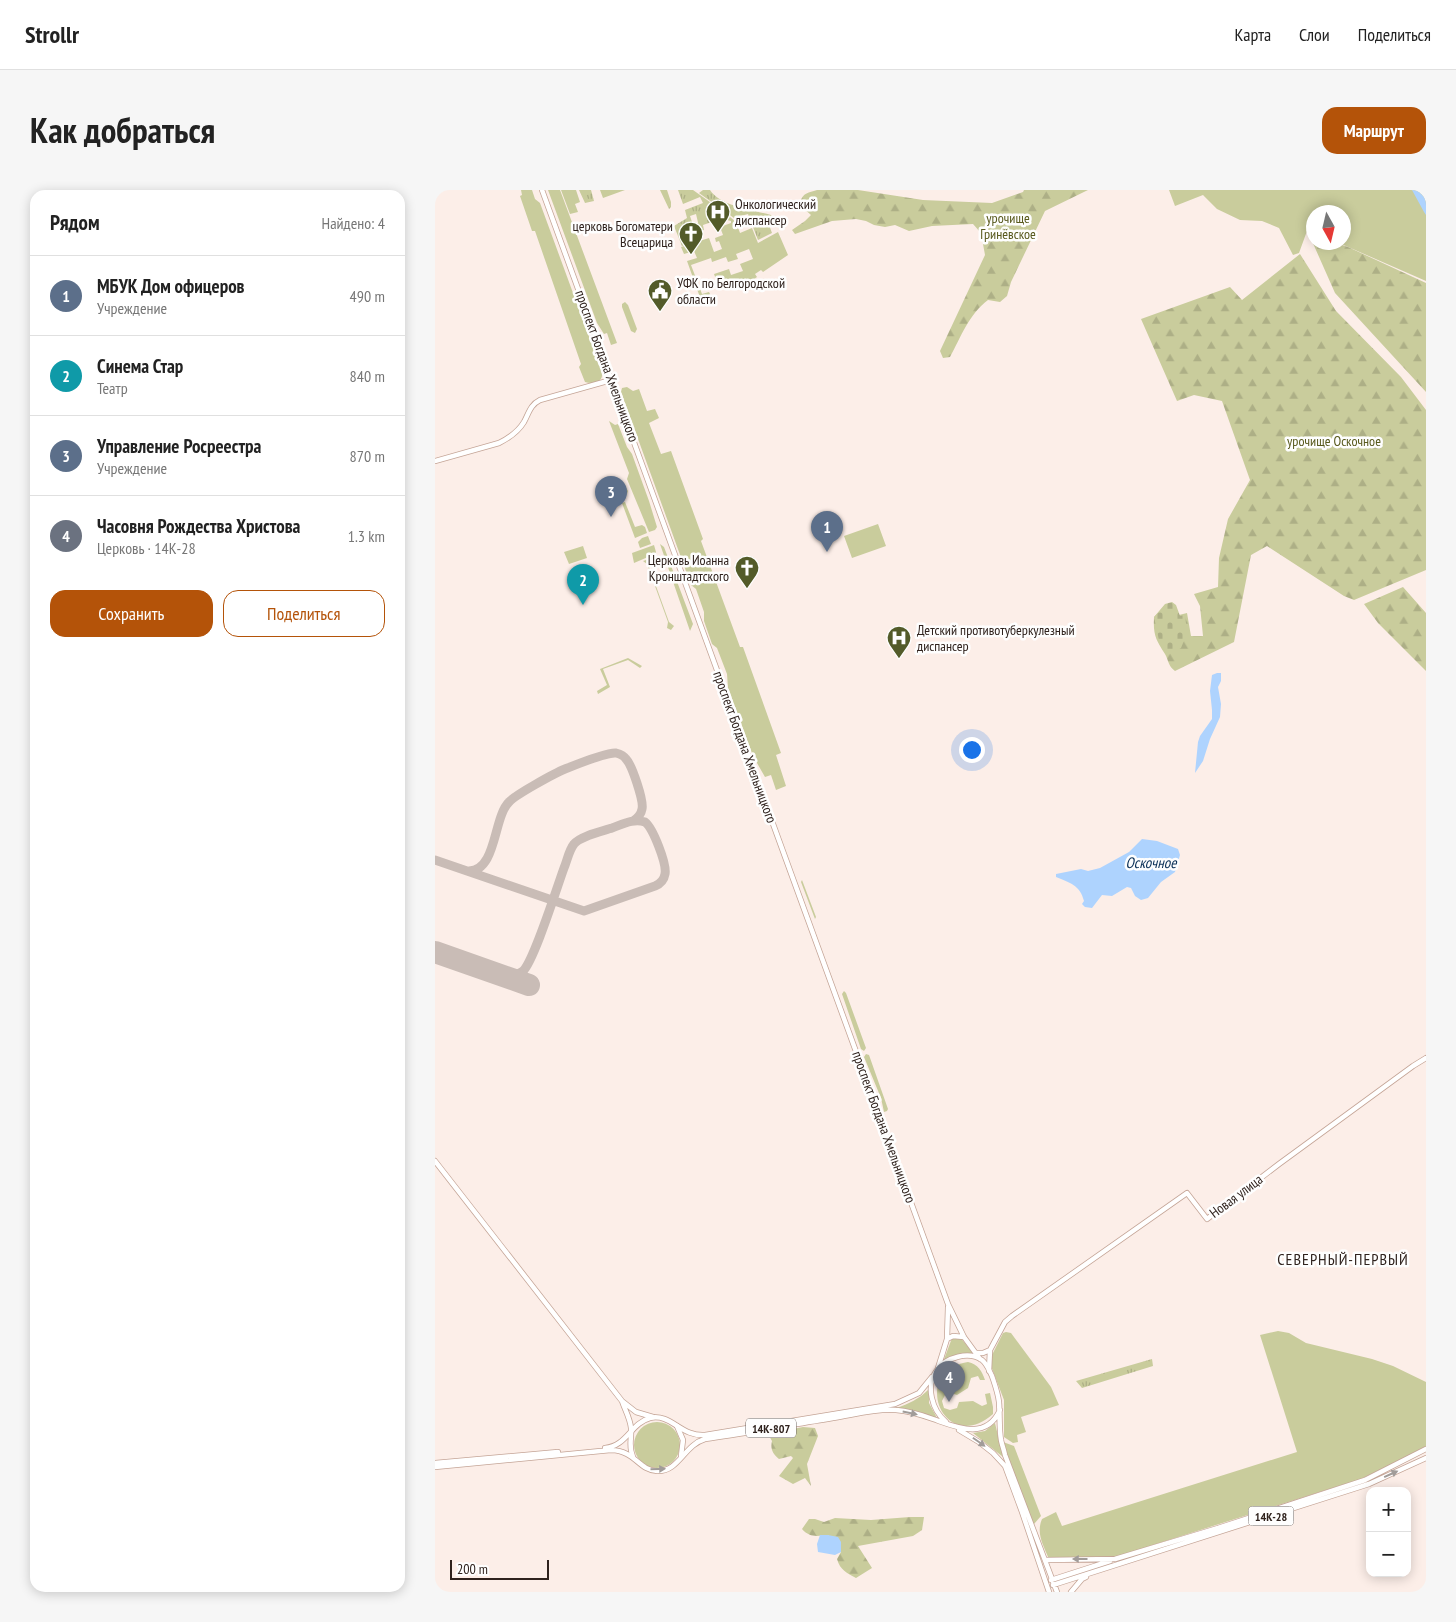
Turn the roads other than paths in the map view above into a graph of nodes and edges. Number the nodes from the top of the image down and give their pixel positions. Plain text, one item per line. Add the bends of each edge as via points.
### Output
1 (543, 190) edge
2 (611, 380) junction
3 (435, 461) edge
4 (1426, 1058) edge
5 (435, 1161) edge
6 (947, 1304) junction
7 (964, 1337) junction
8 (947, 1339) junction
9 (990, 1350) junction
10 (976, 1353) junction
11 (980, 1359) junction
12 (937, 1370) junction
13 (989, 1371) junction
14 (622, 1401) junction
15 (999, 1410) junction
16 (654, 1418) junction
17 (677, 1426) junction
18 (953, 1426) junction
19 (632, 1430) junction
20 (1426, 1450) edge
21 (681, 1456) junction
22 (633, 1457) junction
23 (1426, 1458) edge
24 (435, 1463) edge
25 (435, 1467) edge
26 (1115, 1559) junction
27 (1045, 1560) junction
28 (1112, 1565) junction
29 (1054, 1582) junction
30 (1047, 1587) edge
31 (1057, 1592) edge
32 (1071, 1592) edge

1 - 2 main road, проспект Богдана Хмельницкого
2 - 3 main road via 540,400 507,439
2 - 6 main road, проспект Богдана Хмельницкого
4 - 9 main road, Новая улица via 1207,1219 1187,1193 1182,1196 1005,1322
5 - 14 main road
6 - 7 main road, проспект Богдана Хмельницкого
6 - 8 main road, проспект Богдана Хмельницкого
7 - 8 main road
7 - 10 main road, проспект Богдана Хмельницкого
8 - 12 main road, проспект Богдана Хмельницкого
9 - 10 main road
9 - 13 main road, Новая улица
10 - 11 main road
11 - 12 main road via 961,1356
11 - 13 main road
12 - 17 main road, 14К-807 via 911,1398 895,1404 705,1435 691,1434
12 - 18 main road via 931,1387 933,1402 940,1417
13 - 15 main road via 997,1390
14 - 16 main road via 636,1412
14 - 19 main road
15 - 18 main road via 992,1422 982,1427 965,1429
15 - 27 main road via 1005,1455
16 - 17 main road, 14К-807 via 667,1419
16 - 19 main road via 643,1421
17 - 21 main road via 683,1440
21 -> 18 main road, 14К-807 via 693,1444 705,1439 866,1412 900,1410
18 -> 30 main road via 979,1442 1005,1466
19 - 22 main road via 630,1447
19 - 24 main road via 620,1443 610,1447
20 - 26 main road, 14К-28 via 1365,1480
22 -> 21 main road, 14К-807 via 656,1471 672,1466
22 - 25 main road, 14К-807 via 620,1450 611,1450
28 -> 23 main road, 14К-28 via 1369,1484
26 -> 27 main road
26 - 29 main road
27 - 29 main road
28 - 29 main road, 14К-28
28 - 32 main road via 1082,1579
29 - 30 main road, 14К-28
29 - 31 main road

